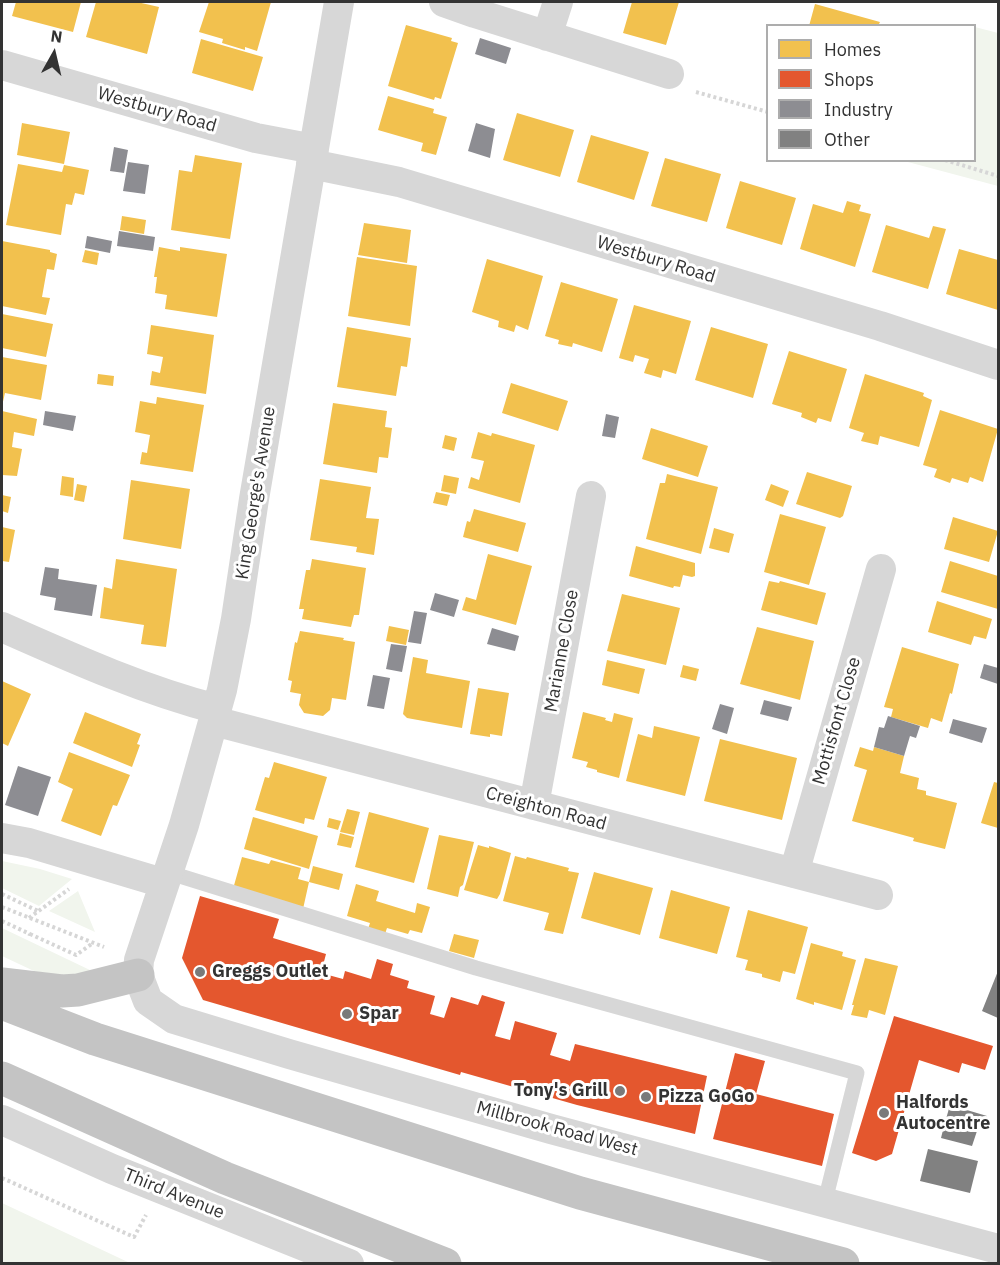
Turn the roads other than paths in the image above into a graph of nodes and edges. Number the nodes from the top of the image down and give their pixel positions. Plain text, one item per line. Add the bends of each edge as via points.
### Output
1 (339, 2) edge
2 (444, 2) edge
3 (558, 2) edge
4 (547, 36) junction
5 (2, 65) edge
6 (669, 74) road end
7 (313, 157) junction
8 (999, 365) edge
9 (591, 496) dead end
10 (881, 569) dead end
11 (2, 627) edge
12 (216, 715) junction
13 (534, 806) junction
14 (2, 838) edge
15 (794, 873) junction
16 (165, 878) junction
17 (878, 895) dead end
18 (139, 968) junction
19 (2, 984) edge
20 (2, 1003) edge
21 (2, 1078) edge
22 (2, 1119) edge
23 (825, 1201) junction
24 (999, 1249) edge
25 (349, 1263) edge
26 (445, 1263) edge
27 (843, 1263) edge

1 - 7 street, King George's Avenue
2 - 4 street
3 - 4 street
4 - 6 street
5 - 7 street, Westbury Road
7 - 8 street, Westbury Road
7 - 12 street, King George's Avenue via 236,619
9 - 13 street, Marianne Close
10 - 15 street, Mottisfont Close
11 - 12 street, Creighton Road
12 - 13 street, Creighton Road
12 - 16 street, King George's Avenue
13 - 15 street, Creighton Road
14 - 16 street
15 - 17 street, Creighton Road
16 - 18 street, King George's Avenue
16 - 23 lane via 857,1072
18 - 19 highway via 78,990
18 - 23 street, Millbrook Road West via 148,1000 174,1019 540,1126
20 - 27 highway via 95,1039 580,1193
21 - 26 highway via 225,1178
22 - 25 street, Third Avenue via 112,1169
23 - 24 street, Millbrook Road West

